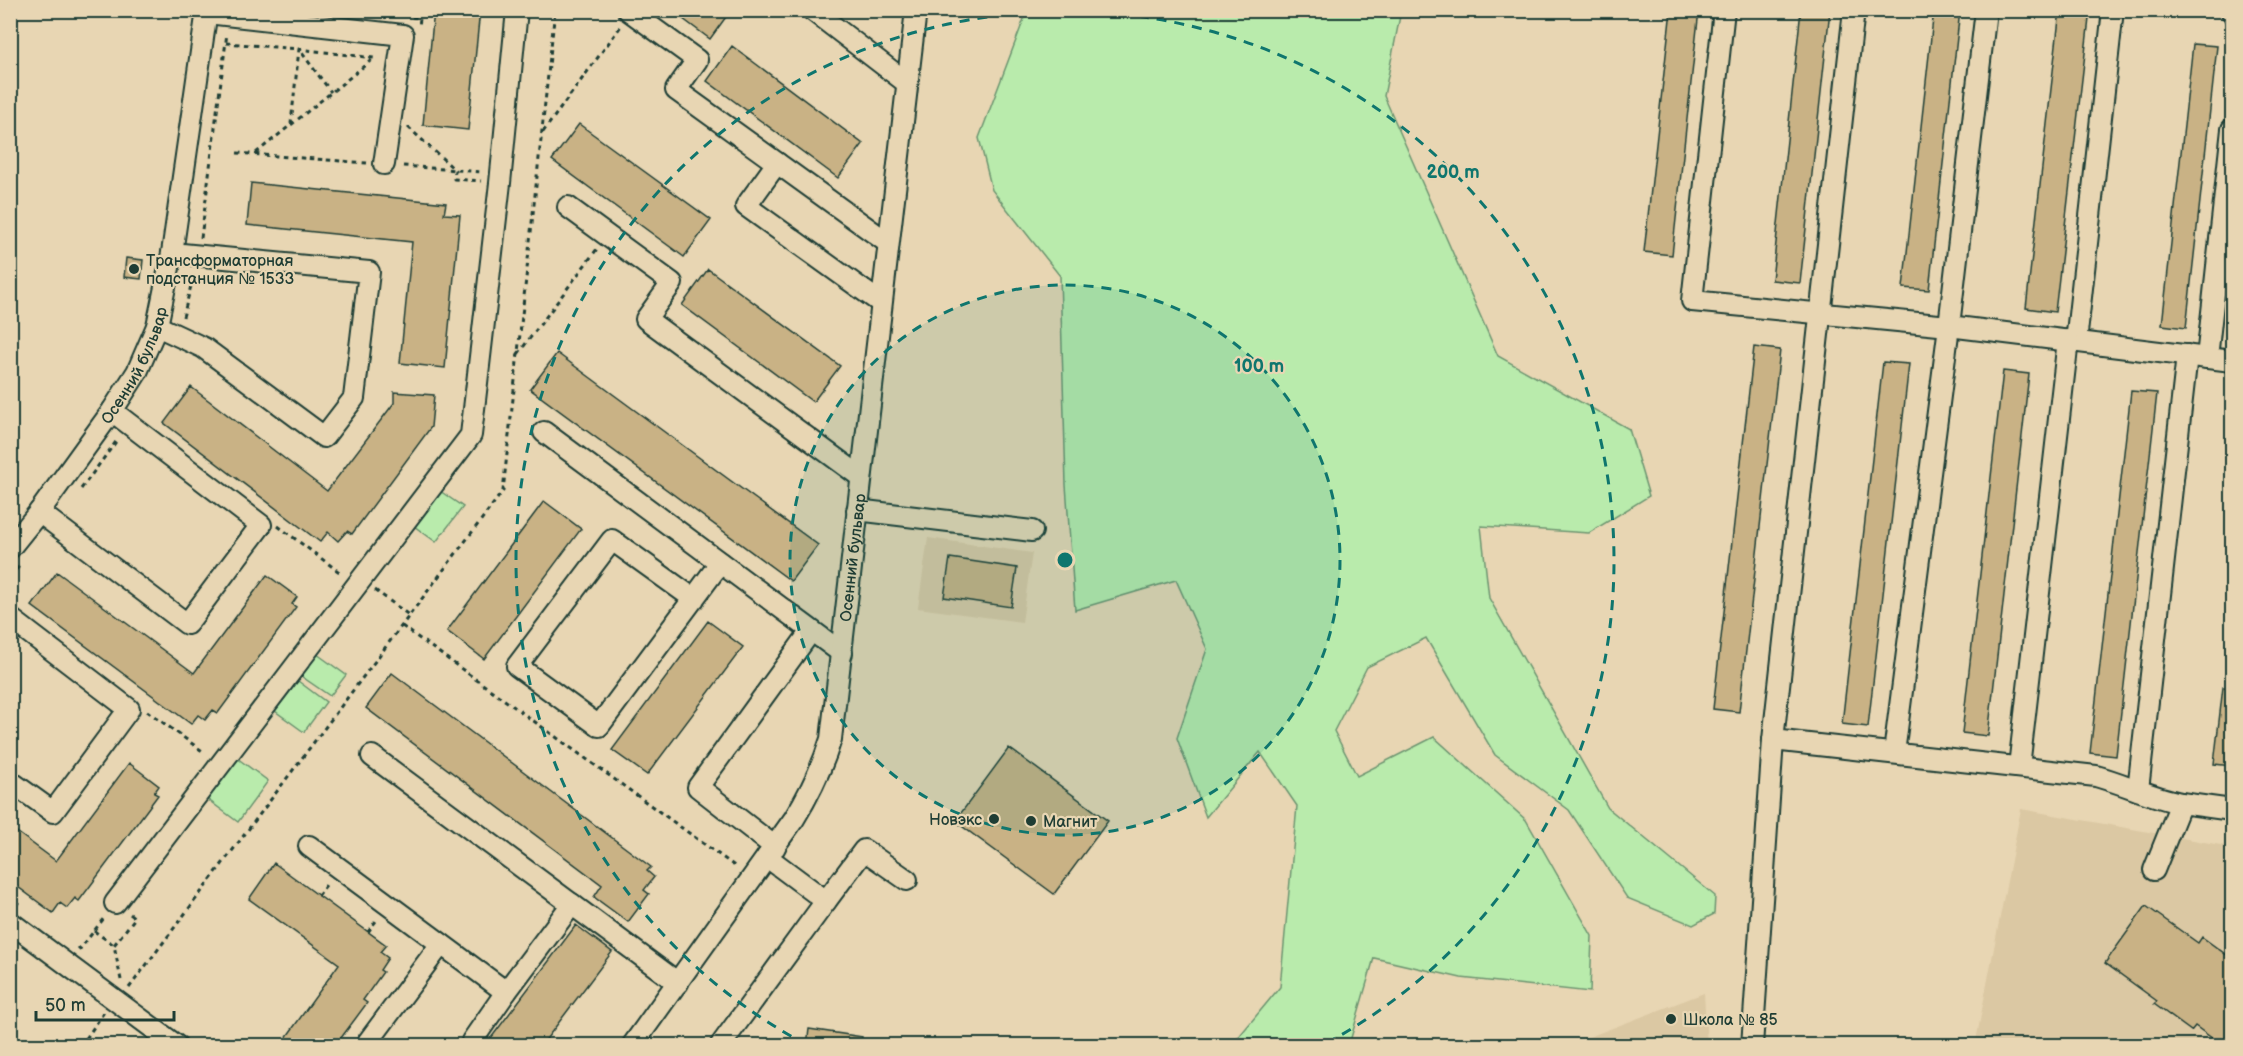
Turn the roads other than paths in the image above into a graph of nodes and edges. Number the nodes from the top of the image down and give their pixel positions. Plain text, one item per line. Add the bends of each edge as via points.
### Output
1 (517, 10) edge
2 (812, 10) edge
3 (916, 10) edge
4 (1724, 10) edge
5 (1854, 10) edge
6 (1986, 10) edge
7 (2113, 10) edge
8 (207, 12) edge
9 (629, 12) edge
10 (907, 83) junction
11 (2232, 129) edge
12 (777, 163) junction
13 (384, 164) dead end
14 (568, 207) dead end
15 (888, 243) junction
16 (172, 253) junction
17 (881, 303) junction
18 (1821, 313) junction
19 (157, 326) junction
20 (1949, 326) junction
21 (2072, 341) junction
22 (2197, 356) junction
23 (2232, 361) edge
24 (112, 411) junction
25 (544, 432) dead end
26 (861, 477) junction
27 (857, 510) junction
28 (39, 512) junction
29 (1032, 531) dead end
30 (10, 548) edge
31 (720, 563) junction
32 (693, 599) junction
33 (10, 618) edge
34 (811, 630) junction
35 (842, 653) junction
36 (1773, 740) junction
37 (1894, 753) junction
38 (372, 756) dead end
39 (2019, 767) junction
40 (10, 782) edge
41 (2139, 790) junction
42 (2181, 803) junction
43 (2232, 810) edge
44 (309, 846) dead end
45 (771, 852) junction
46 (2154, 870) dead end
47 (907, 880) dead end
48 (826, 902) junction
49 (116, 903) road end
50 (572, 904) junction
51 (15, 913) edge
52 (441, 944) junction
53 (678, 983) junction
54 (506, 992) junction
55 (472, 1041) dead end
56 (177, 1046) edge
57 (373, 1046) edge
58 (632, 1046) edge
59 (720, 1046) edge
60 (1752, 1046) edge

1 - 49 street via 471,435
2 - 10 street
3 - 10 street, Осенний бульвар
4 - 18 street via 1692,301
5 - 18 street
6 - 20 street
7 - 21 street
8 - 13 street via 403,35
8 - 16 street, Осенний бульвар
9 - 12 street via 697,60 676,90
10 - 15 street, Осенний бульвар
11 - 22 street
12 - 15 street
12 - 17 street via 746,206
14 - 26 street via 672,283 646,319
15 - 17 street, Осенний бульвар
16 - 19 street, Осенний бульвар
16 - 19 street via 369,272 354,398 324,437 204,348
17 - 26 street, Осенний бульвар
18 - 20 street
18 - 36 street
19 - 24 street, Осенний бульвар via 137,372
20 - 21 street
20 - 37 street
21 - 22 street
21 - 39 street
22 - 23 street
22 - 41 street
24 - 28 street, Осенний бульвар
24 - 28 street via 261,525 187,624
25 - 31 street
26 - 27 street, Осенний бульвар
27 - 29 street
27 - 35 street, Осенний бульвар
28 - 30 street, Осенний бульвар
31 - 32 street
31 - 34 street
32 - 32 street via 599,726 517,666 612,540
33 - 40 street via 129,709 53,812
34 - 35 street
34 - 45 street via 698,787
35 - 45 street, Осенний бульвар via 831,739 823,765 810,793
36 - 37 street
36 - 60 street
37 - 39 street
38 - 50 street
39 - 41 street via 2096,776
41 - 42 street
42 - 43 street
42 - 46 street
44 - 52 street
45 - 48 street
45 - 53 street, Осенний бульвар
47 - 48 street via 864,850
48 - 59 street
50 - 53 street
50 - 54 street
51 - 56 street
52 - 54 street
52 - 57 street via 368,1042
53 - 58 street, Осенний бульвар
54 - 55 street

